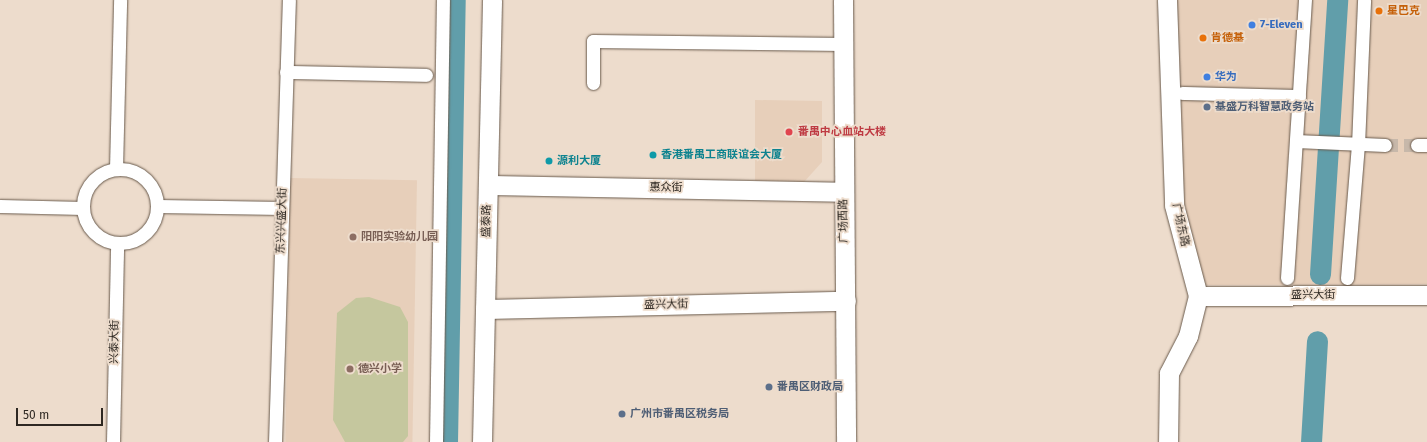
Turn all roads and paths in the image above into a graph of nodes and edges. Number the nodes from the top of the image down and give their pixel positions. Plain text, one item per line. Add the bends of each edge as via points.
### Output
1 (120, 0) edge
2 (288, 0) edge
3 (442, 0) edge
4 (492, 0) edge
5 (843, 0) edge
6 (1167, 0) edge
7 (1305, 0) edge
8 (1364, 0) edge
9 (843, 44) junction
10 (286, 72) junction
11 (426, 75) dead end
12 (593, 83) dead end
13 (1182, 93) dead end
14 (1299, 96) junction
15 (1296, 141) junction
16 (1358, 145) junction
17 (1385, 145) tunnel mouth
18 (116, 169) junction
19 (488, 185) junction
20 (844, 192) junction
21 (0, 206) edge
22 (158, 206) junction
23 (84, 208) junction
24 (282, 208) junction
25 (117, 243) junction
26 (1287, 278) dead end
27 (1347, 278) dead end
28 (1427, 295) edge
29 (1198, 296) junction
30 (846, 301) junction
31 (485, 309) junction
32 (113, 442) edge
33 (275, 442) edge
34 (436, 442) edge
35 (482, 442) edge
36 (846, 442) edge
37 (1168, 442) edge

1 - 18 street
2 - 10 street, 东兴兴盛大街
3 - 34 street
4 - 19 street, 盛泰路
5 - 9 street, 广场西路
6 - 29 street, 广场东路 via 1174,205
7 - 14 street
8 - 16 street
9 - 12 street via 593,41
9 - 20 street, 广场西路
10 - 11 street
10 - 24 street, 东兴兴盛大街
13 - 14 street
14 - 15 street
15 - 16 street
15 - 26 street
16 - 17 street
16 - 27 street
18 - 22 street via 126,169 145,178 152,186
18 - 23 street via 105,172 92,183 84,197
19 - 20 street, 惠众街
19 - 31 street, 盛泰路
20 - 30 street, 广场西路
21 - 23 street
22 - 24 street
22 - 25 street via 156,218 145,233 129,242
23 - 25 street via 92,229 107,240
24 - 33 street, 东兴兴盛大街
25 - 32 street, 兴泰大街
28 - 29 street, 盛兴大街
29 - 37 street, 广场东路 via 1188,336 1169,372
30 - 31 street, 盛兴大街
30 - 36 street, 广场西路
31 - 35 street, 盛泰路

